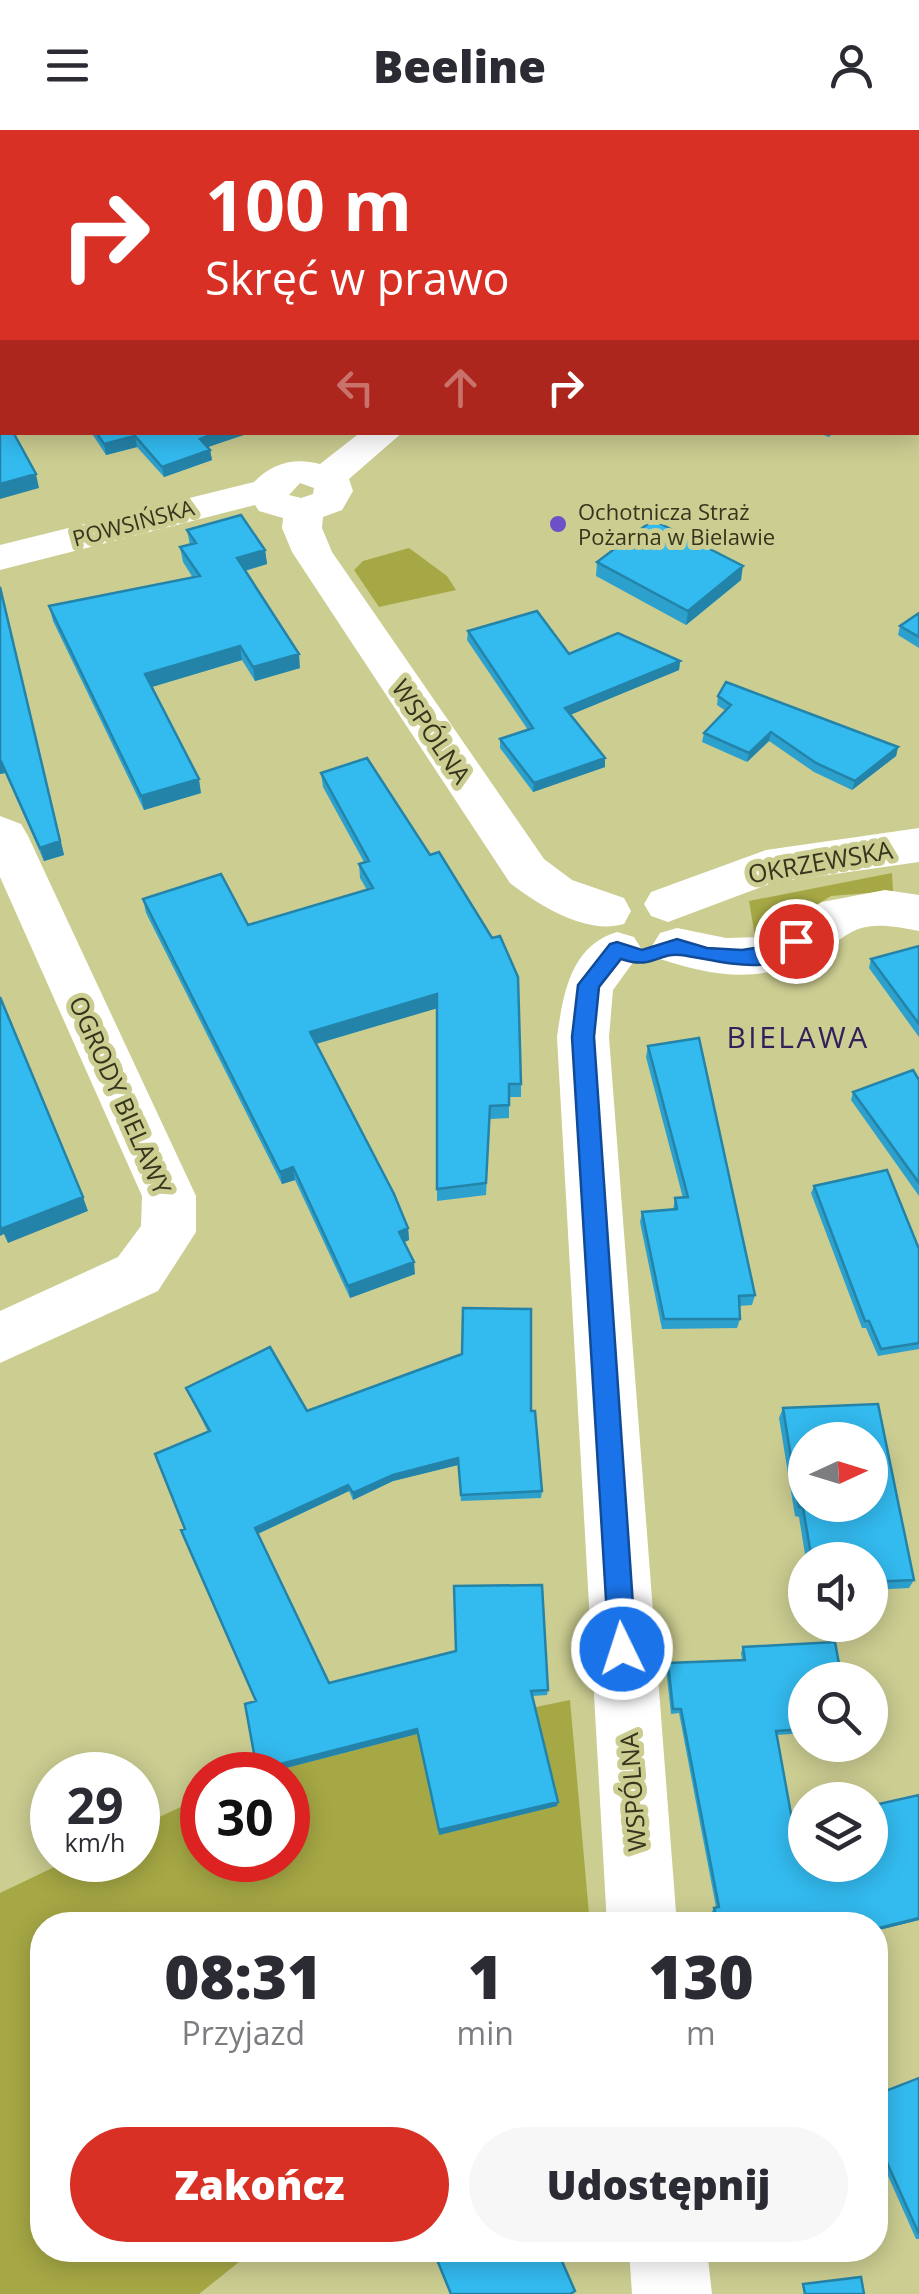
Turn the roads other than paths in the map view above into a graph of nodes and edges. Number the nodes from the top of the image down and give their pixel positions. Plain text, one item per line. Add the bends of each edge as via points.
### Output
1 (380, 435) edge
2 (282, 436) dead end
3 (295, 488) junction
4 (0, 558) edge
5 (0, 833) edge
6 (919, 845) edge
7 (919, 913) edge
8 (672, 925) junction
9 (612, 930) junction
10 (0, 1338) edge
11 (641, 1912) edge
12 (669, 2262) edge
13 (672, 2294) edge

1 - 3 street, POWSIŃSKA
2 - 3 street, WSPÓLNA
3 - 4 street, POWSIŃSKA via 198,504
3 - 9 street, WSPÓLNA via 312,552 527,871
5 - 10 street, OGRODY BIELAWY via 169,1196 168,1232 138,1274
6 - 8 street, OKRZEWSKA via 766,867
7 - 8 street via 859,909 828,919 779,952 726,958
8 - 9 street via 642,958
9 - 11 street, WSPÓLNA via 589,985 583,1037
12 - 13 street

